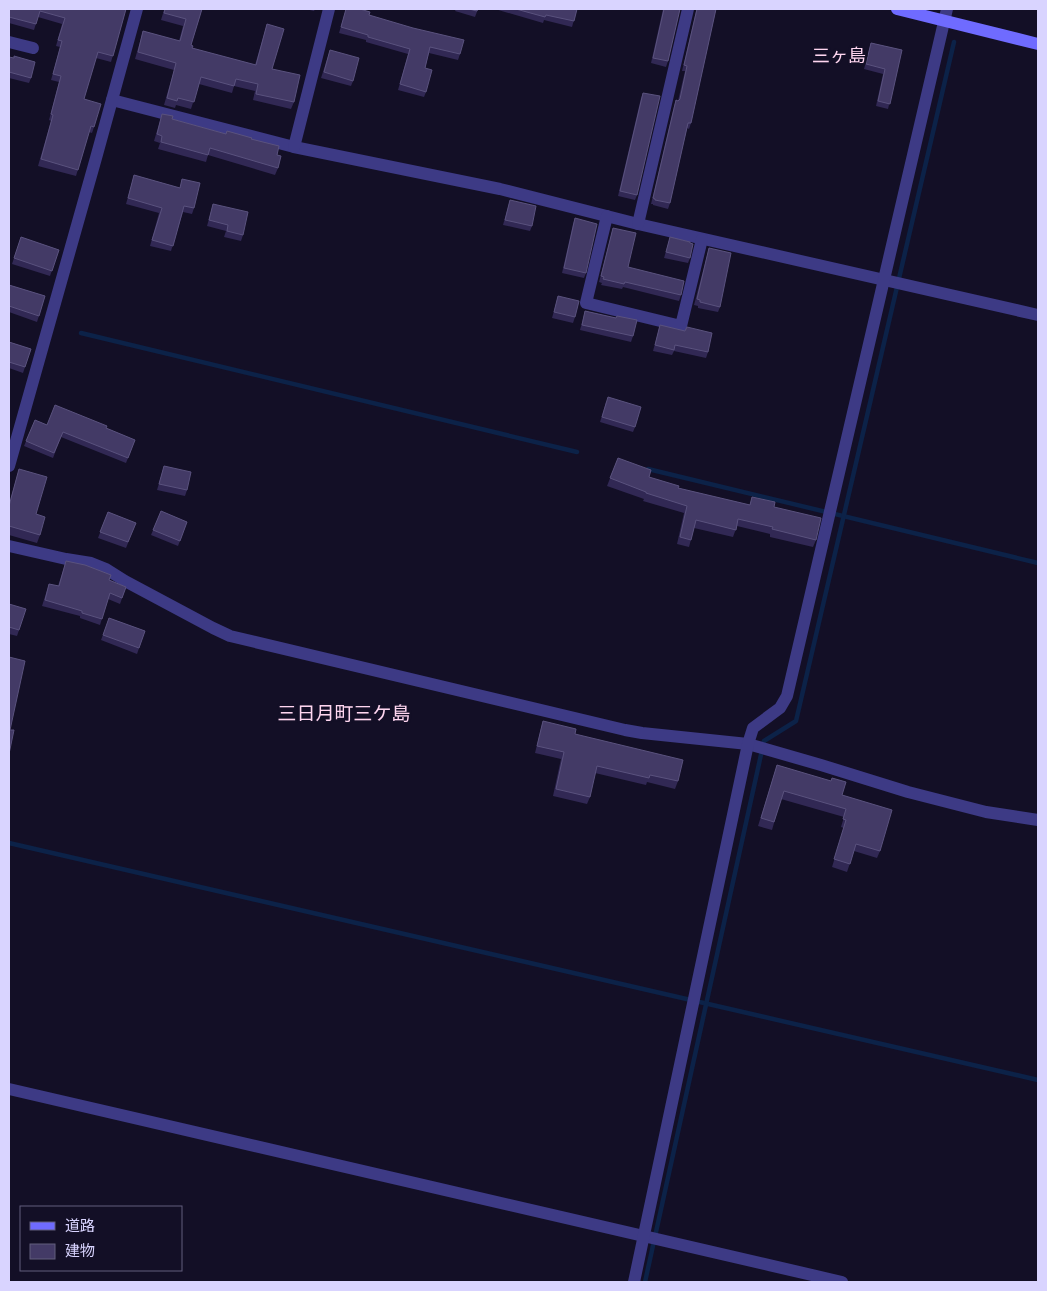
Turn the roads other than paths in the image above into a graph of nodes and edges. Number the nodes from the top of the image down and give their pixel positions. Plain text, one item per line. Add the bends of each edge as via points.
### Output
1 (137, 9) edge
2 (329, 9) edge
3 (688, 9) edge
4 (897, 9) edge
5 (946, 14) edge
6 (9, 42) edge
7 (1038, 44) edge
8 (33, 48) dead end
9 (112, 100) junction
10 (294, 147) junction
11 (607, 216) junction
12 (638, 224) junction
13 (702, 239) junction
14 (884, 280) junction
15 (1038, 315) edge
16 (9, 466) edge
17 (9, 546) edge
18 (748, 744) junction
19 (1038, 820) edge
20 (9, 1089) edge
21 (645, 1236) junction
22 (634, 1282) edge
23 (842, 1282) edge

1 - 9 street
2 - 10 street
3 - 12 street
4 - 5 street
5 - 7 street
5 - 14 street
6 - 8 street
9 - 10 street
9 - 16 street
10 - 11 street via 500,189
11 - 12 street
11 - 13 street via 586,303 681,326
12 - 13 street
13 - 14 street
14 - 15 street
14 - 18 street via 787,696 780,708 753,728
17 - 18 street via 99,566 230,636 625,730
18 - 19 street via 908,792 986,812
18 - 21 street
20 - 21 street
21 - 22 street
21 - 23 street

